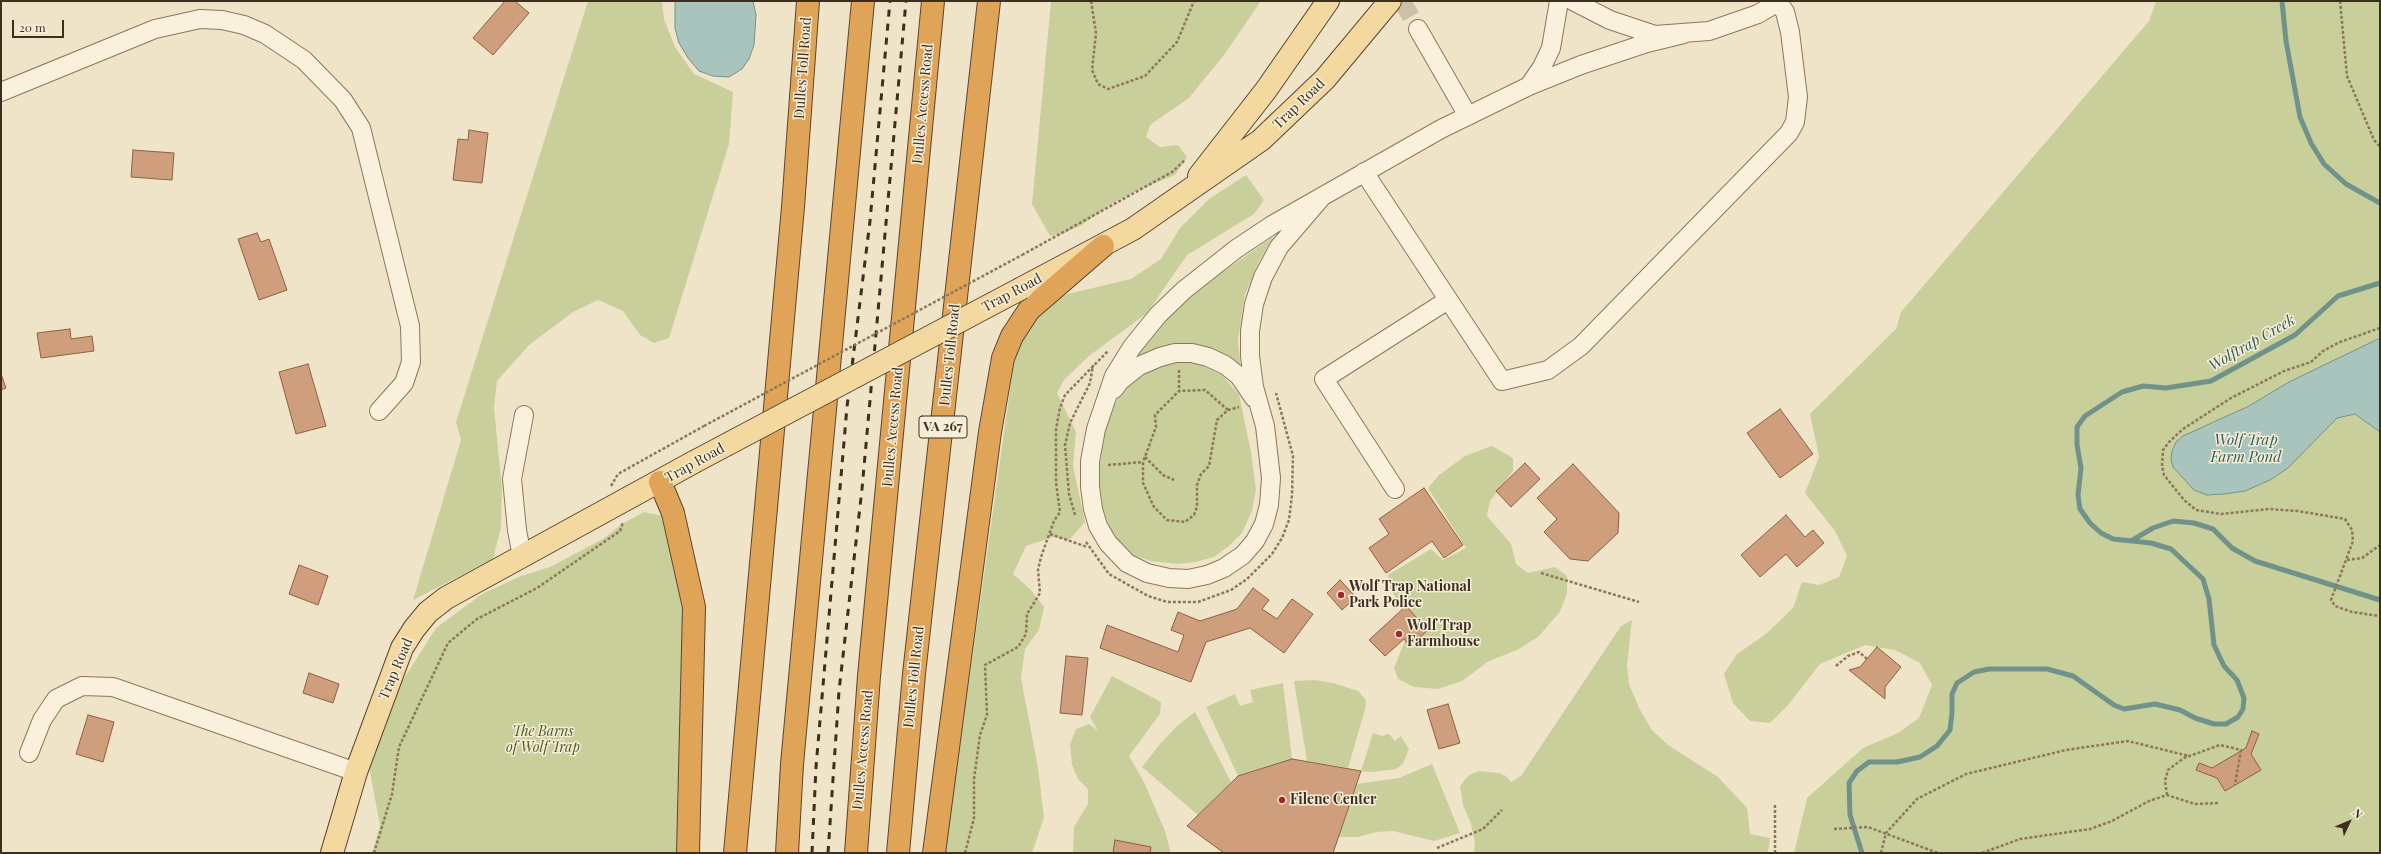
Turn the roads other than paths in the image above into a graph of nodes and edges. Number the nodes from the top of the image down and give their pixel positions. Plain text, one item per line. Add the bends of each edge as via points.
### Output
1 (808, 1) edge
2 (862, 1) edge
3 (933, 1) edge
4 (989, 1) edge
5 (1328, 1) edge
6 (1390, 1) edge
7 (1559, 1) edge
8 (1573, 1) edge
9 (1779, 1) edge
10 (1418, 29) tunnel mouth
11 (1684, 34) junction
12 (1530, 86) junction
13 (1, 92) edge
14 (1468, 116) junction
15 (1364, 172) junction
16 (1190, 188) junction
17 (1321, 198) junction
18 (1103, 246) junction
19 (1448, 300) junction
20 (1105, 402) junction
21 (1259, 406) junction
22 (378, 411) dead end
23 (524, 415) dead end
24 (660, 482) junction
25 (1395, 489) dead end
26 (522, 557) junction
27 (29, 753) dead end
28 (356, 772) junction
29 (332, 853) edge
30 (688, 853) edge
31 (735, 853) edge
32 (787, 853) edge
33 (856, 853) edge
34 (898, 853) edge
35 (934, 853) edge

1 - 31 highway, Dulles Toll Road via 802,102
2 - 32 highway via 792,764
3 - 33 highway, Dulles Access Road via 871,660
4 - 34 highway, Dulles Toll Road / VA 267 via 914,674
5 - 16 main road, Trap Road via 1266,90
6 - 16 main road, Trap Road via 1356,45 1290,113 1261,140
7 - 12 street via 1551,48
8 - 11 street via 1585,9 1637,30 1656,35
9 - 11 street via 1758,14 1733,24 1710,31
9 - 19 street via 1790,32 1798,97 1795,122 1789,133 1581,346 1548,370 1502,381
10 - 14 street
11 - 12 street via 1581,65
12 - 14 street
13 - 22 street via 155,29 200,19 227,21 265,34 304,60 343,100 361,128 410,326 411,362 404,383
14 - 15 street
15 - 17 street
15 - 19 street
16 - 18 main road, Trap Road
17 - 20 street via 1266,229 1184,290 1158,315 1132,347 1114,376
17 - 21 street via 1279,247 1263,277 1254,304 1250,356
18 - 24 main road, Trap Road, bridge
18 - 35 highway via 1029,310 1012,336 1003,358 990,432
19 - 25 street via 1324,379
20 - 21 street via 1120,381 1139,366 1160,357 1192,353 1225,365 1239,376
20 - 21 street via 1096,428 1090,465 1090,487 1098,526 1111,547 1126,563 1147,573 1188,579 1224,568 1255,541 1264,524 1270,505 1271,478 1266,434
23 - 26 street via 512,479
24 - 26 main road, Trap Road
24 - 30 highway via 673,513 694,607
26 - 28 main road, Trap Road via 446,598 428,612 414,629 402,648
27 - 28 street via 42,720 56,699 82,686 105,687
28 - 29 main road, Trap Road

